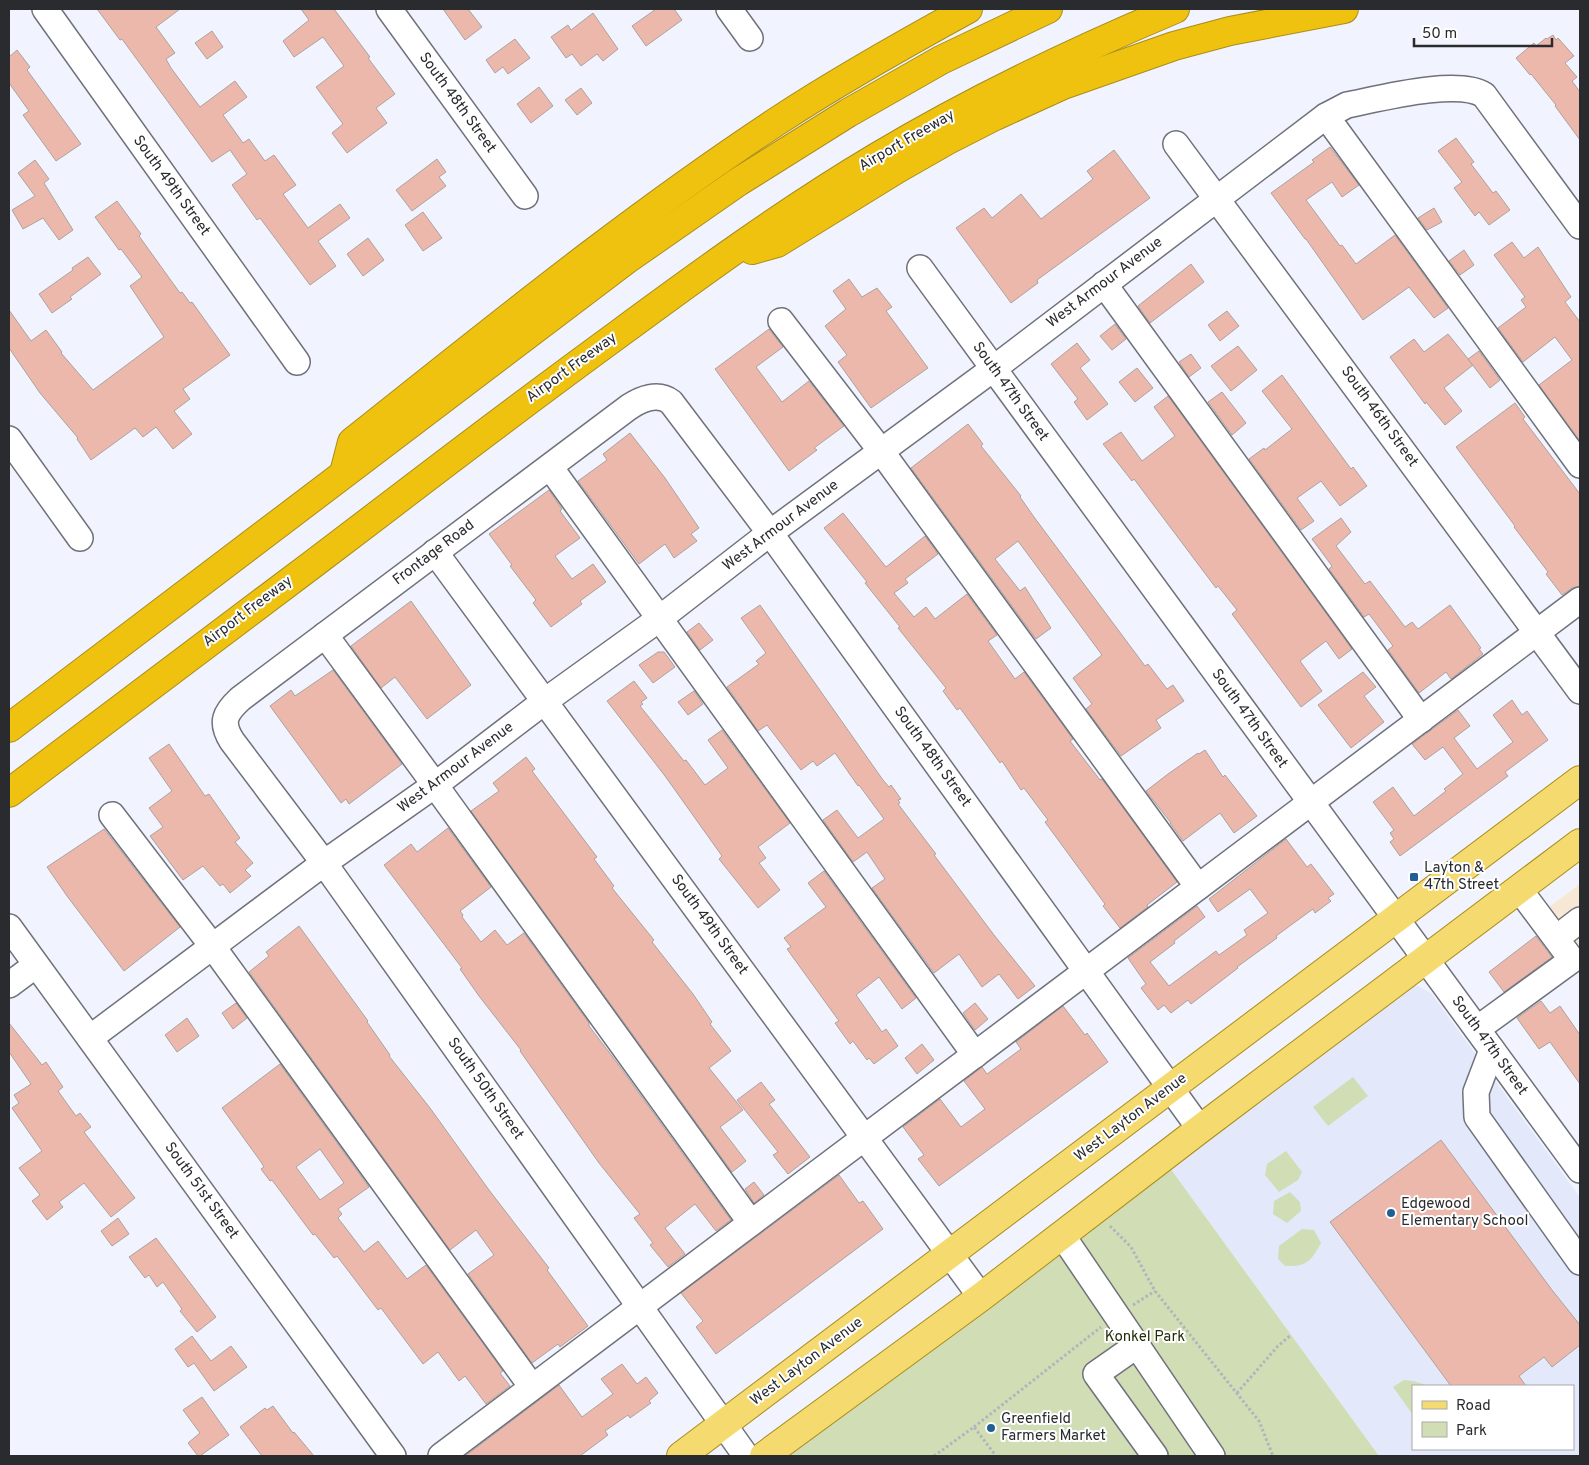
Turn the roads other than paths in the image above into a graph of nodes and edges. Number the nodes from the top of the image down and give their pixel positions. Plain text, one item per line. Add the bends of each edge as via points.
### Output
1 (45, 9) edge
2 (389, 9) edge
3 (729, 9) edge
4 (968, 9) edge
5 (1048, 9) edge
6 (1175, 9) edge
7 (1344, 9) edge
8 (750, 38) dead end
9 (1326, 116) junction
10 (1176, 144) dead end
11 (525, 196) dead end
12 (1217, 198) junction
13 (1580, 226) edge
14 (722, 258) junction
15 (920, 268) dead end
16 (1104, 284) junction
17 (781, 321) dead end
18 (297, 362) dead end
19 (993, 369) junction
20 (655, 397) joint
21 (9, 439) edge
22 (881, 451) junction
23 (1580, 465) edge
24 (550, 467) junction
25 (344, 473) junction
26 (770, 533) junction
27 (80, 538) dead end
28 (436, 552) junction
29 (1580, 600) edge
30 (659, 619) junction
31 (1537, 632) junction
32 (325, 635) junction
33 (1580, 691) edge
34 (545, 701) junction
35 (1421, 720) junction
36 (225, 723) joint
37 (9, 728) edge
38 (1580, 780) edge
39 (435, 784) junction
40 (9, 793) edge
41 (1310, 802) junction
42 (112, 815) dead end
43 (1580, 843) edge
44 (324, 863) junction
45 (1525, 885) junction
46 (1198, 887) junction
47 (1396, 919) junction
48 (9, 927) edge
49 (1576, 932) edge
50 (213, 947) junction
51 (1426, 959) junction
52 (36, 965) junction
53 (1086, 971) junction
54 (9, 985) edge
55 (1477, 1029) junction
56 (90, 1038) junction
57 (1492, 1050) junction
58 (975, 1054) junction
59 (1171, 1088) junction
60 (1200, 1129) junction
61 (865, 1138) junction
62 (1580, 1170) edge
63 (751, 1223) junction
64 (1062, 1235) junction
65 (950, 1255) junction
66 (1580, 1262) edge
67 (981, 1297) junction
68 (639, 1306) junction
69 (1136, 1346) junction
70 (532, 1387) junction
71 (724, 1425) junction
72 (393, 1456) edge
73 (441, 1456) edge
74 (681, 1456) edge
75 (746, 1456) edge
76 (764, 1456) edge
77 (1155, 1456) edge
78 (1212, 1456) edge

1 - 18 street, South 49th Street
2 - 11 street, South 48th Street
3 - 8 street
4 - 25 highway via 864,66 778,120 597,248 352,442
5 - 25 highway via 941,60 738,182 626,260
6 - 14 highway, Airport Freeway via 1033,72 878,156
7 - 14 highway via 1230,31 1174,46 1063,85 938,146 777,243
9 - 12 street, West Armour Avenue
9 - 13 street, West Armour Avenue via 1347,105 1408,93 1477,90 1484,95
9 - 23 street
10 - 12 street, South 46th Street
12 - 16 street, West Armour Avenue
12 - 31 street, South 46th Street
14 - 40 highway, Airport Freeway via 488,430
15 - 19 street, South 47th Street
16 - 19 street, West Armour Avenue
16 - 35 street
17 - 22 street
19 - 22 street, West Armour Avenue
19 - 41 street, South 47th Street
20 - 24 street, Frontage Road via 633,404
20 - 26 street, South 48th Street via 671,402
21 - 27 street
22 - 26 street, West Armour Avenue
22 - 46 street
24 - 28 street, Frontage Road
24 - 30 street
25 - 37 highway
26 - 30 street, West Armour Avenue
26 - 53 street, South 48th Street
28 - 32 street, Frontage Road
28 - 34 street, South 49th Street
29 - 31 street
30 - 34 street, West Armour Avenue
30 - 58 street
31 - 33 street, South 46th Street
31 - 35 street
32 - 36 street, Frontage Road via 240,699 226,714
32 - 39 street
34 - 39 street, West Armour Avenue
34 - 61 street, South 49th Street
35 - 41 street
36 - 44 street, South 50th Street via 232,741
38 - 47 main road, West Layton Avenue
39 - 44 street, West Armour Avenue
39 - 63 street
41 - 46 street
41 - 47 street, South 47th Street
42 - 50 street
43 - 45 main road
44 - 50 street, West Armour Avenue
44 - 68 street, South 50th Street
45 - 49 street
45 - 51 main road
45 - 55 street via 1572,960
46 - 53 street
47 - 51 street, South 47th Street
47 - 59 main road, West Layton Avenue
48 - 52 street, South 51st Street
50 - 56 street, West Armour Avenue
50 - 70 street
51 - 55 street, South 47th Street
51 - 60 main road
52 - 54 street
52 - 56 street, South 51st Street
53 - 58 street
53 - 59 street, South 48th Street
55 - 57 street, South 47th Street
56 - 72 street, South 51st Street
57 - 62 street, South 47th Street
57 - 66 street via 1476,1092 1478,1117
58 - 61 street
59 - 60 street, South 48th Street
59 - 65 main road, West Layton Avenue
60 - 64 main road
61 - 63 street
61 - 65 street, South 49th Street
63 - 68 street
64 - 67 main road
64 - 69 street
65 - 67 street, South 49th Street
65 - 71 main road, West Layton Avenue
67 - 76 main road
68 - 70 street
68 - 71 street, South 50th Street
69 - 77 street via 1096,1374
69 - 78 street
70 - 73 street
71 - 74 main road, West Layton Avenue
71 - 75 street, South 50th Street

